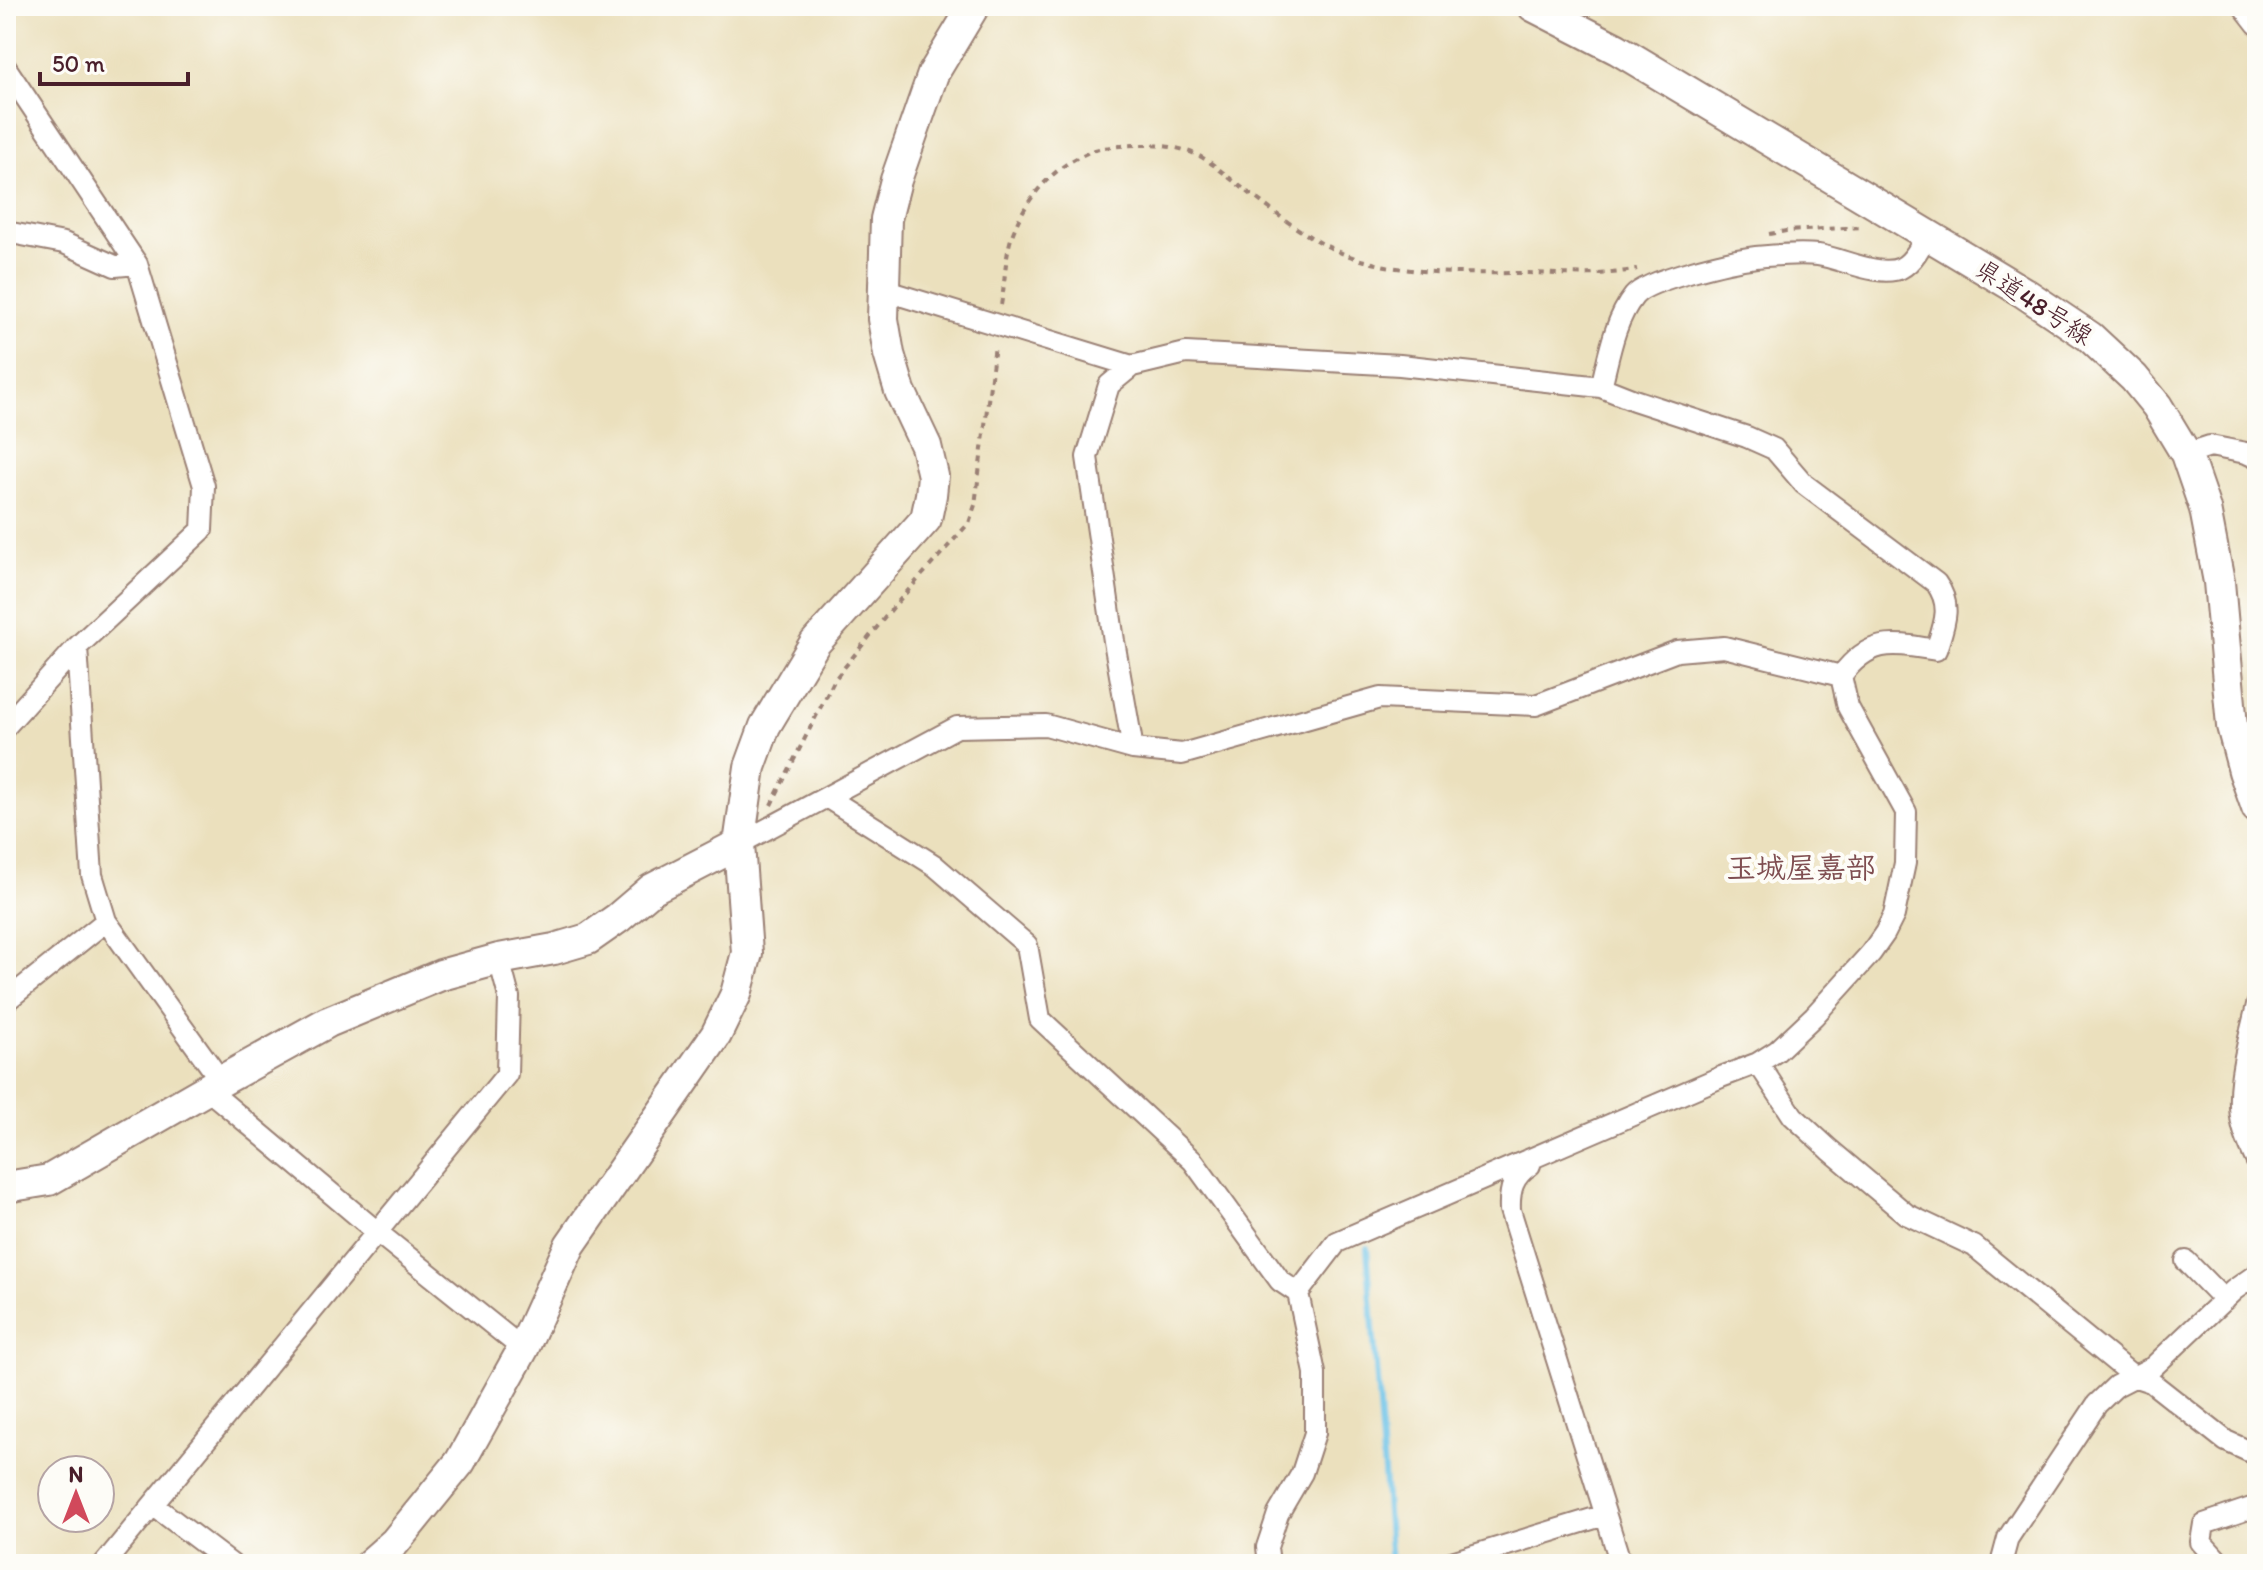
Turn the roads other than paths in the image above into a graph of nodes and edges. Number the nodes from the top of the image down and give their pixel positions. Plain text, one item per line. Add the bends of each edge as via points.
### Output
1 (974, 6) edge
2 (1533, 6) edge
3 (2243, 6) edge
4 (2257, 24) edge
5 (6, 68) edge
6 (6, 232) edge
7 (1927, 234) junction
8 (137, 264) junction
9 (885, 276) junction
10 (1132, 366) junction
11 (1601, 387) junction
12 (2186, 454) junction
13 (2257, 458) edge
14 (77, 647) junction
15 (1841, 676) junction
16 (6, 726) edge
17 (1133, 749) junction
18 (828, 798) junction
19 (2257, 808) edge
20 (739, 844) junction
21 (106, 921) junction
22 (499, 959) junction
23 (6, 1001) edge
24 (2257, 1005) edge
25 (1758, 1063) junction
26 (214, 1085) junction
27 (1549, 1153) junction
28 (2257, 1162) edge
29 (6, 1187) edge
30 (377, 1232) junction
31 (2186, 1261) dead end
32 (2257, 1274) edge
33 (1298, 1293) junction
34 (2224, 1300) junction
35 (523, 1349) junction
36 (2133, 1376) junction
37 (2257, 1455) edge
38 (153, 1505) junction
39 (2257, 1506) edge
40 (1605, 1515) junction
41 (104, 1564) edge
42 (231, 1564) edge
43 (370, 1564) edge
44 (1269, 1564) edge
45 (1445, 1564) edge
46 (1621, 1564) edge
47 (2001, 1564) edge
48 (2221, 1564) edge

1 - 9 street via 933,74 896,180 886,219
2 - 7 street, 県道48号線 via 1617,49
3 - 4 street
5 - 8 street
6 - 8 street via 64,243 115,266
7 - 11 street via 1902,268 1882,272 1816,255 1755,257 1651,284 1636,293 1625,310
7 - 12 street, 県道48号線 via 2109,352 2157,406
8 - 14 street via 204,486 202,530
9 - 10 street via 893,293
9 - 20 street via 883,319 889,354 933,476 926,519 815,643 765,726 750,767
10 - 11 street via 1186,353 1400,365
10 - 17 street via 1109,385 1087,457
11 - 15 street via 1774,449 1804,484 1936,583 1946,611 1936,650 1894,643 1877,646
12 - 13 street via 2210,446
12 - 19 street, 県道48号線 via 2211,533 2232,726
14 - 16 street
14 - 21 street via 92,875
15 - 17 street via 1724,647 1677,651 1536,705 1380,698 1182,754
15 - 25 street via 1848,707 1906,812 1905,863 1897,902 1871,953 1814,1016
17 - 18 street via 1046,725 957,727
18 - 20 street
18 - 33 street via 934,865 1027,945 1040,1019 1193,1161 1280,1281
20 - 22 street via 652,889 588,939
20 - 35 street via 747,953 736,994 716,1035 570,1245
21 - 23 street
21 - 26 street
22 - 26 street via 441,975 328,1022
22 - 30 street via 509,997 507,1074
24 - 28 street via 2241,1093 2242,1126
25 - 27 street
25 - 36 street via 1793,1116 1906,1214 1974,1246
26 - 29 street via 49,1180
26 - 30 street
27 - 33 street via 1337,1242
27 - 40 street via 1519,1172 1509,1191 1510,1210
30 - 35 street
30 - 38 street
31 - 34 street
32 - 34 street
33 - 44 street via 1315,1373 1315,1433 1302,1473 1278,1514 1267,1547
34 - 36 street via 2153,1367
35 - 43 street via 460,1462 395,1542
36 - 37 street via 2151,1382 2226,1441
36 - 47 street via 2097,1404 2008,1538
38 - 41 street
38 - 42 street
39 - 48 street via 2204,1524 2201,1542
40 - 45 street
40 - 46 street

